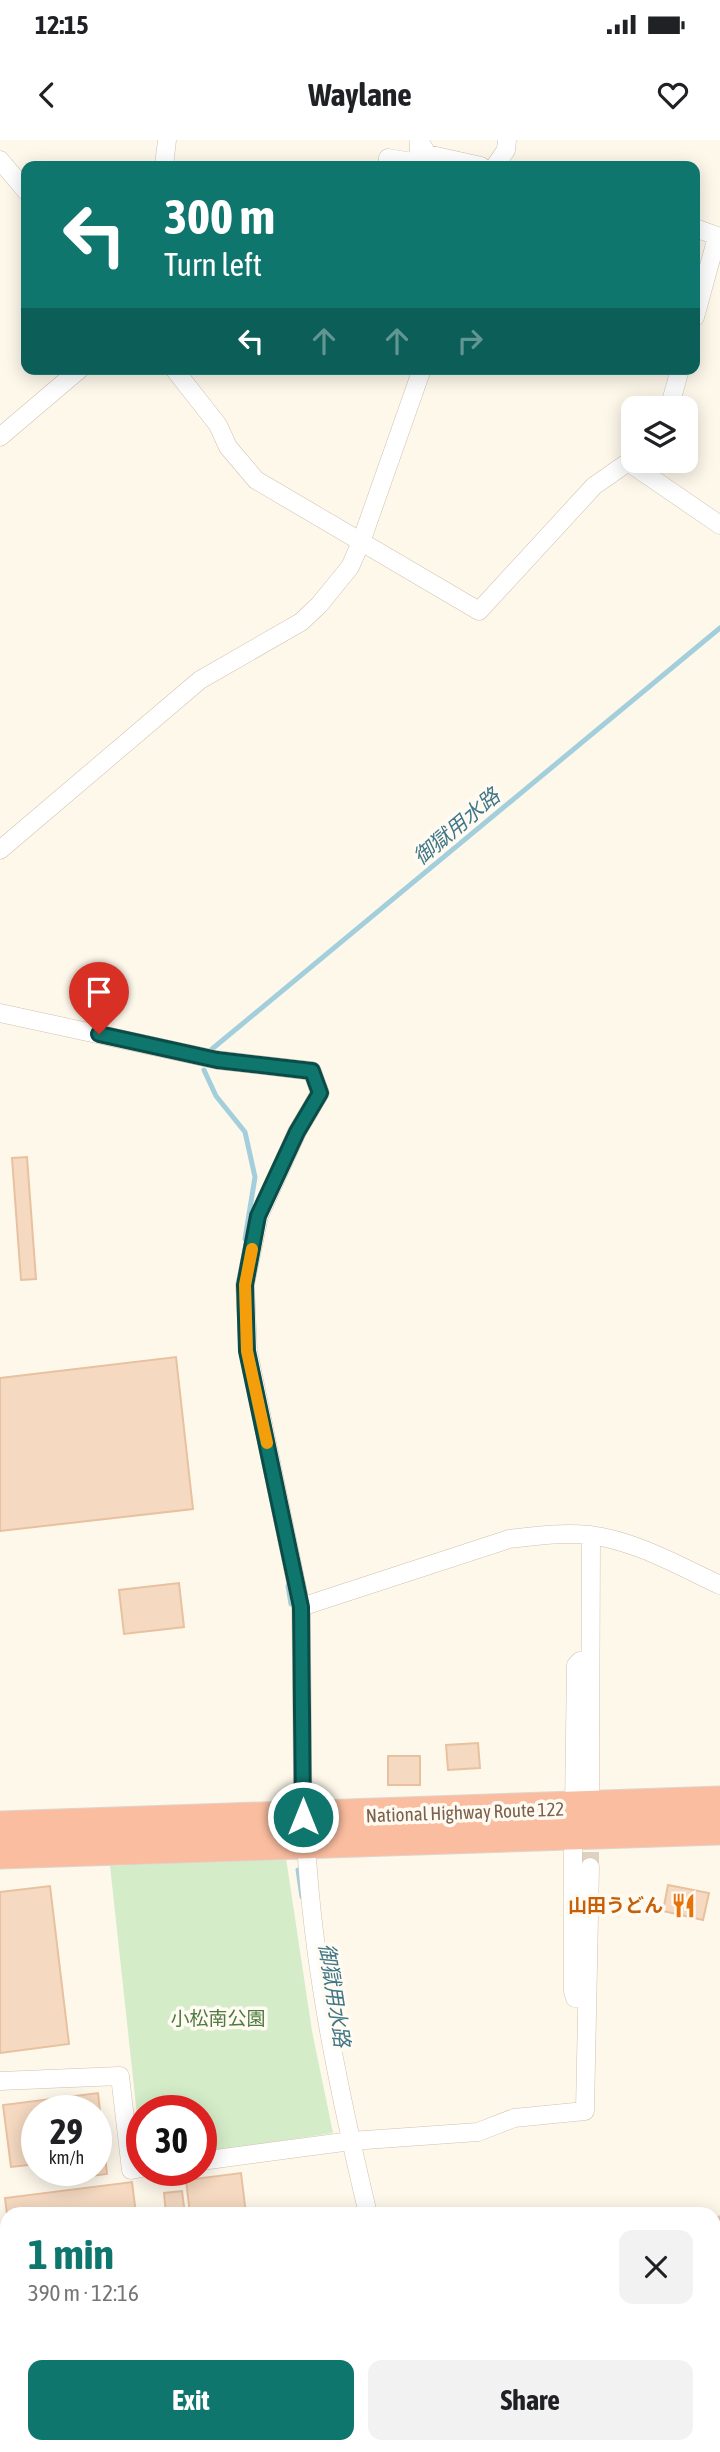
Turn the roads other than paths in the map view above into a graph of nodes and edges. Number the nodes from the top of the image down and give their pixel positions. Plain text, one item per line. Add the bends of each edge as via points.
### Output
1 (167, 140) edge
2 (507, 140) edge
3 (419, 142) edge
4 (0, 160) edge
5 (165, 161) edge
6 (388, 161) edge
7 (406, 161) edge
8 (418, 161) edge
9 (458, 161) edge
10 (498, 161) edge
11 (21, 185) edge
12 (700, 230) edge
13 (718, 237) edge
14 (700, 300) edge
15 (73, 375) edge
16 (179, 375) edge
17 (420, 375) edge
18 (678, 375) edge
19 (673, 396) edge
20 (0, 437) edge
21 (621, 467) edge
22 (649, 473) edge
23 (720, 525) edge
24 (361, 542) junction
25 (0, 850) edge
26 (0, 1013) edge
27 (591, 1535) junction
28 (720, 1585) edge
29 (301, 1607) junction
30 (589, 1660) junction
31 (720, 1802) edge
32 (579, 1810) junction
33 (0, 1828) edge
34 (720, 1828) edge
35 (304, 1830) junction
36 (0, 1852) edge
37 (590, 1867) tunnel mouth
38 (587, 2000) junction
39 (0, 2081) edge
40 (126, 2127) edge
41 (351, 2141) junction
42 (217, 2159) edge
43 (366, 2207) edge

1 - 5 street
2 - 10 street
3 - 8 street
3 - 9 street via 427,154
4 - 11 street
6 - 7 street
12 - 13 street
13 - 14 street
15 - 20 street
16 - 24 street via 256,480
17 - 24 street
18 - 19 street
21 - 24 street via 594,485 479,611
22 - 23 street
24 - 25 street via 350,567 301,622 200,680
26 - 29 street via 217,1060 312,1071 320,1093 258,1216 245,1285 247,1351
27 - 28 street via 631,1546
27 - 29 street via 509,1539
27 - 30 street
29 - 35 street
30 - 32 street
30 - 32 street via 576,1665
31 - 32 highway, National Highway Route 122
32 - 34 highway, National Highway Route 122
32 - 35 highway, National Highway Route 122
32 - 38 street via 573,1991 575,1998
33 - 35 highway, National Highway Route 122
35 - 36 highway, National Highway Route 122
35 - 41 street via 312,1920
37 - 38 street
38 - 41 street via 585,2111 514,2118 478,2133
39 - 40 street via 120,2076
41 - 42 street
41 - 43 street

